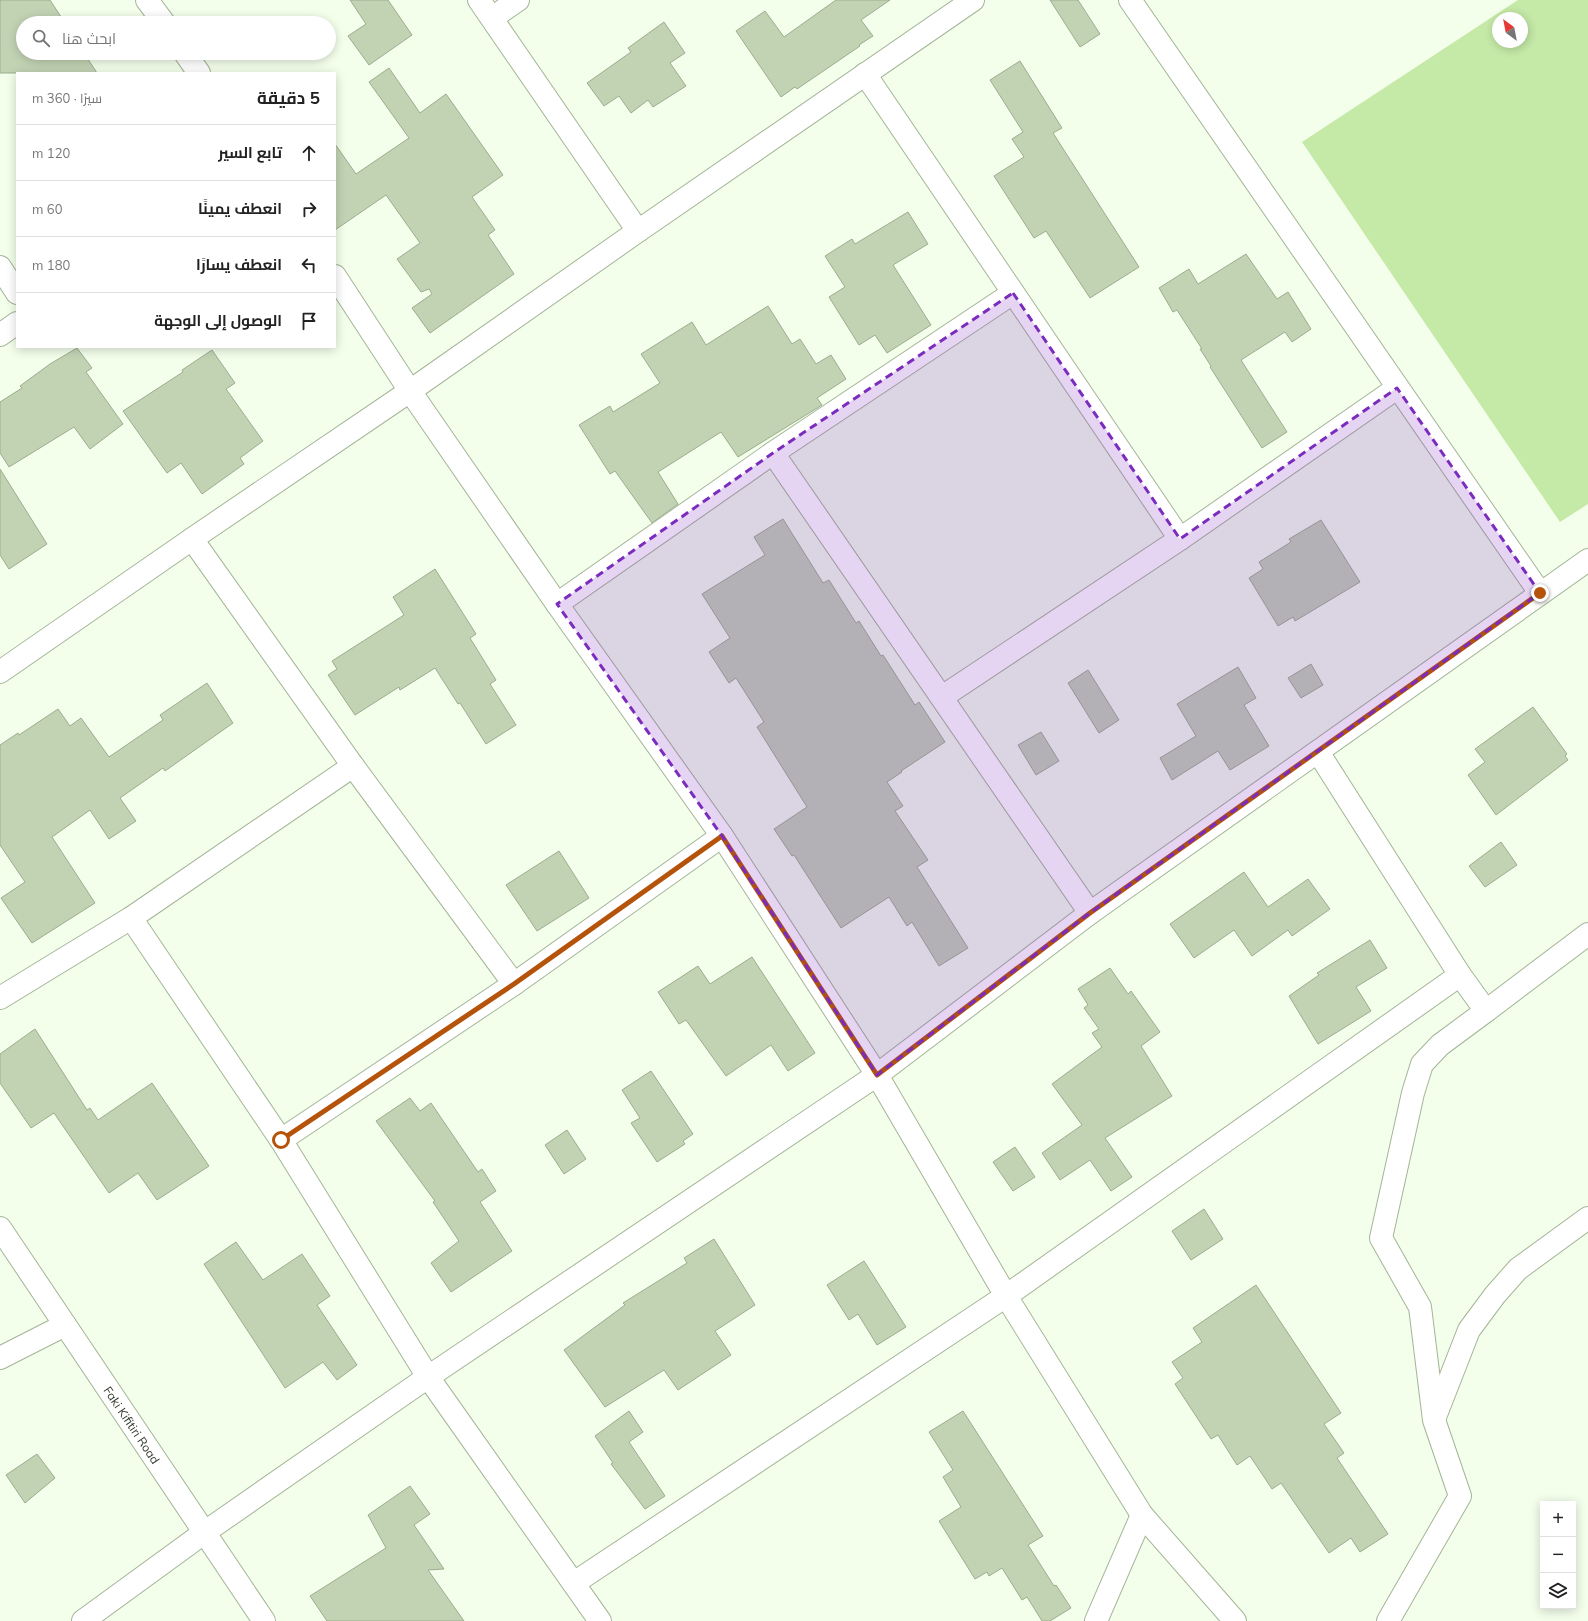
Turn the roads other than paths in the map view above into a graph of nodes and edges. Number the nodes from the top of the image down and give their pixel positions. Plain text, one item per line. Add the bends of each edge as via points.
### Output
1 (147, 0) edge
2 (480, 0) edge
3 (518, 0) edge
4 (973, 0) edge
5 (1130, 0) edge
6 (159, 16) edge
7 (492, 18) junction
8 (190, 60) edge
9 (198, 72) edge
10 (865, 74) junction
11 (638, 231) junction
12 (0, 267) edge
13 (336, 278) edge
14 (16, 291) edge
15 (1013, 293) junction
16 (16, 324) edge
17 (0, 335) edge
18 (1397, 388) junction
19 (410, 392) junction
20 (773, 453) junction
21 (192, 539) junction
22 (1180, 539) junction
23 (1588, 560) edge
24 (1540, 593) junction
25 (558, 604) junction
26 (0, 672) edge
27 (942, 697) junction
28 (1318, 752) junction
29 (354, 766) junction
30 (722, 836) junction
31 (1090, 913) junction
32 (131, 918) junction
33 (1588, 934) edge
34 (1460, 975) junction
35 (514, 984) junction
36 (0, 998) edge
37 (1486, 1011) junction
38 (877, 1075) junction
39 (281, 1140) junction
40 (1588, 1218) edge
41 (0, 1228) edge
42 (1006, 1296) junction
43 (65, 1325) junction
44 (0, 1358) edge
45 (428, 1377) junction
46 (1434, 1420) junction
47 (1142, 1515) junction
48 (204, 1532) junction
49 (574, 1583) junction
50 (83, 1621) edge
51 (264, 1621) edge
52 (600, 1621) edge
53 (1096, 1621) edge
54 (1235, 1621) edge
55 (1388, 1621) edge

1 - 6 street
2 - 7 street
3 - 7 street
4 - 10 street
5 - 18 street
7 - 11 street
8 - 9 street
10 - 11 street
10 - 15 street
11 - 19 street
12 - 14 street
13 - 19 street
15 - 20 street
15 - 22 street
16 - 17 street
18 - 22 street
18 - 24 street
19 - 21 street
19 - 25 street
20 - 25 street
20 - 27 street
21 - 26 street
21 - 29 street
22 - 27 street
23 - 24 street
24 - 28 street
25 - 30 street
27 - 31 street
28 - 31 street
28 - 34 street
29 - 32 street
29 - 35 street
30 - 35 street
30 - 38 street
31 - 38 street
32 - 36 street
32 - 39 street
33 - 37 street
34 - 37 street
34 - 42 street
35 - 39 street
37 - 46 street via 1440,1045 1422,1064 1413,1093 1381,1238 1420,1307
38 - 42 street
38 - 45 street
39 - 45 street
40 - 46 street via 1518,1269 1495,1295 1469,1330
41 - 43 street, Faki Kifitiri Road
42 - 47 street
42 - 49 street
43 - 44 street
43 - 48 street, Faki Kifitiri Road
45 - 48 street
45 - 49 street
46 - 55 street via 1460,1496
47 - 53 street
47 - 54 street
48 - 50 street
48 - 51 street, Faki Kifitiri Road
49 - 52 street

